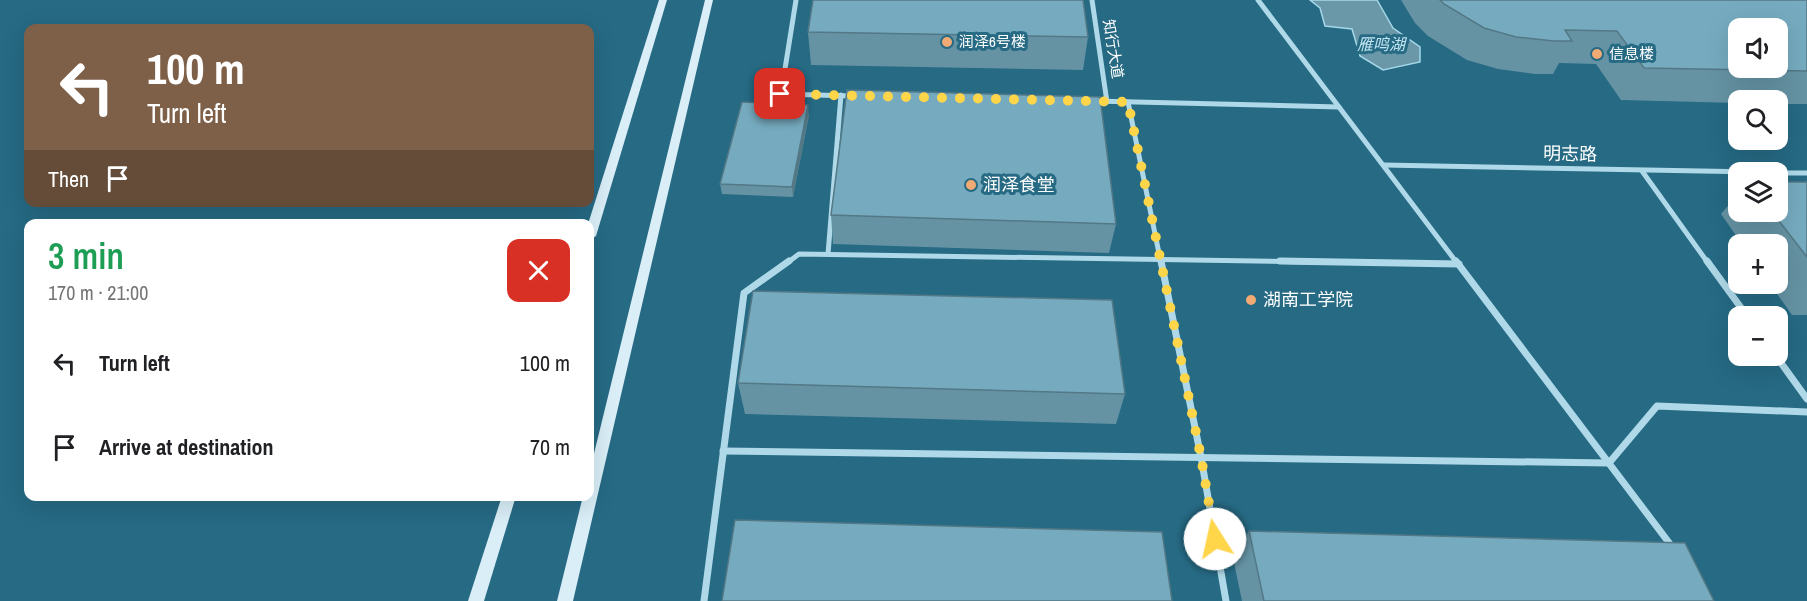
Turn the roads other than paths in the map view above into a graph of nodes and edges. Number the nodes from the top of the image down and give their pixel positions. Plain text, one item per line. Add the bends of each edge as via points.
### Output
1 (663, 0) edge
2 (709, 0) edge
3 (796, 0) edge
4 (1092, 0) edge
5 (1258, 0) edge
6 (841, 95) junction
7 (864, 96) edge
8 (1084, 101) edge
9 (1107, 102) junction
10 (1128, 102) junction
11 (1340, 108) junction
12 (1384, 165) junction
13 (1642, 171) junction
14 (1728, 172) edge
15 (1788, 173) edge
16 (1807, 173) edge
17 (594, 223) edge
18 (828, 254) junction
19 (1160, 259) junction
20 (1459, 264) junction
21 (1741, 306) edge
22 (1783, 366) edge
23 (1807, 399) edge
24 (1807, 412) edge
25 (723, 451) junction
26 (1201, 457) junction
27 (1609, 463) junction
28 (594, 480) edge
29 (507, 501) edge
30 (589, 501) edge
31 (1678, 555) edge
32 (476, 601) edge
33 (565, 601) edge
34 (704, 601) edge
35 (1226, 601) edge

1 - 17 street
2 - 28 street
3 - 6 street via 780,94
4 - 9 street, 知行大道
5 - 11 street
6 - 7 street
6 - 18 street
8 - 9 street
9 - 10 street
10 - 11 street
10 - 19 street, 知行大道
11 - 12 street
12 - 13 street, 明志路
12 - 20 street
13 - 14 street, 明志路
13 - 21 street
15 - 16 street
18 - 19 street
18 - 25 street via 799,254 744,293
19 - 20 street
19 - 26 street, 知行大道
20 - 27 street
22 - 23 street
24 - 27 street via 1657,406
25 - 26 street
25 - 34 street
26 - 27 street
26 - 35 street, 知行大道
27 - 31 street
29 - 32 street
30 - 33 street

